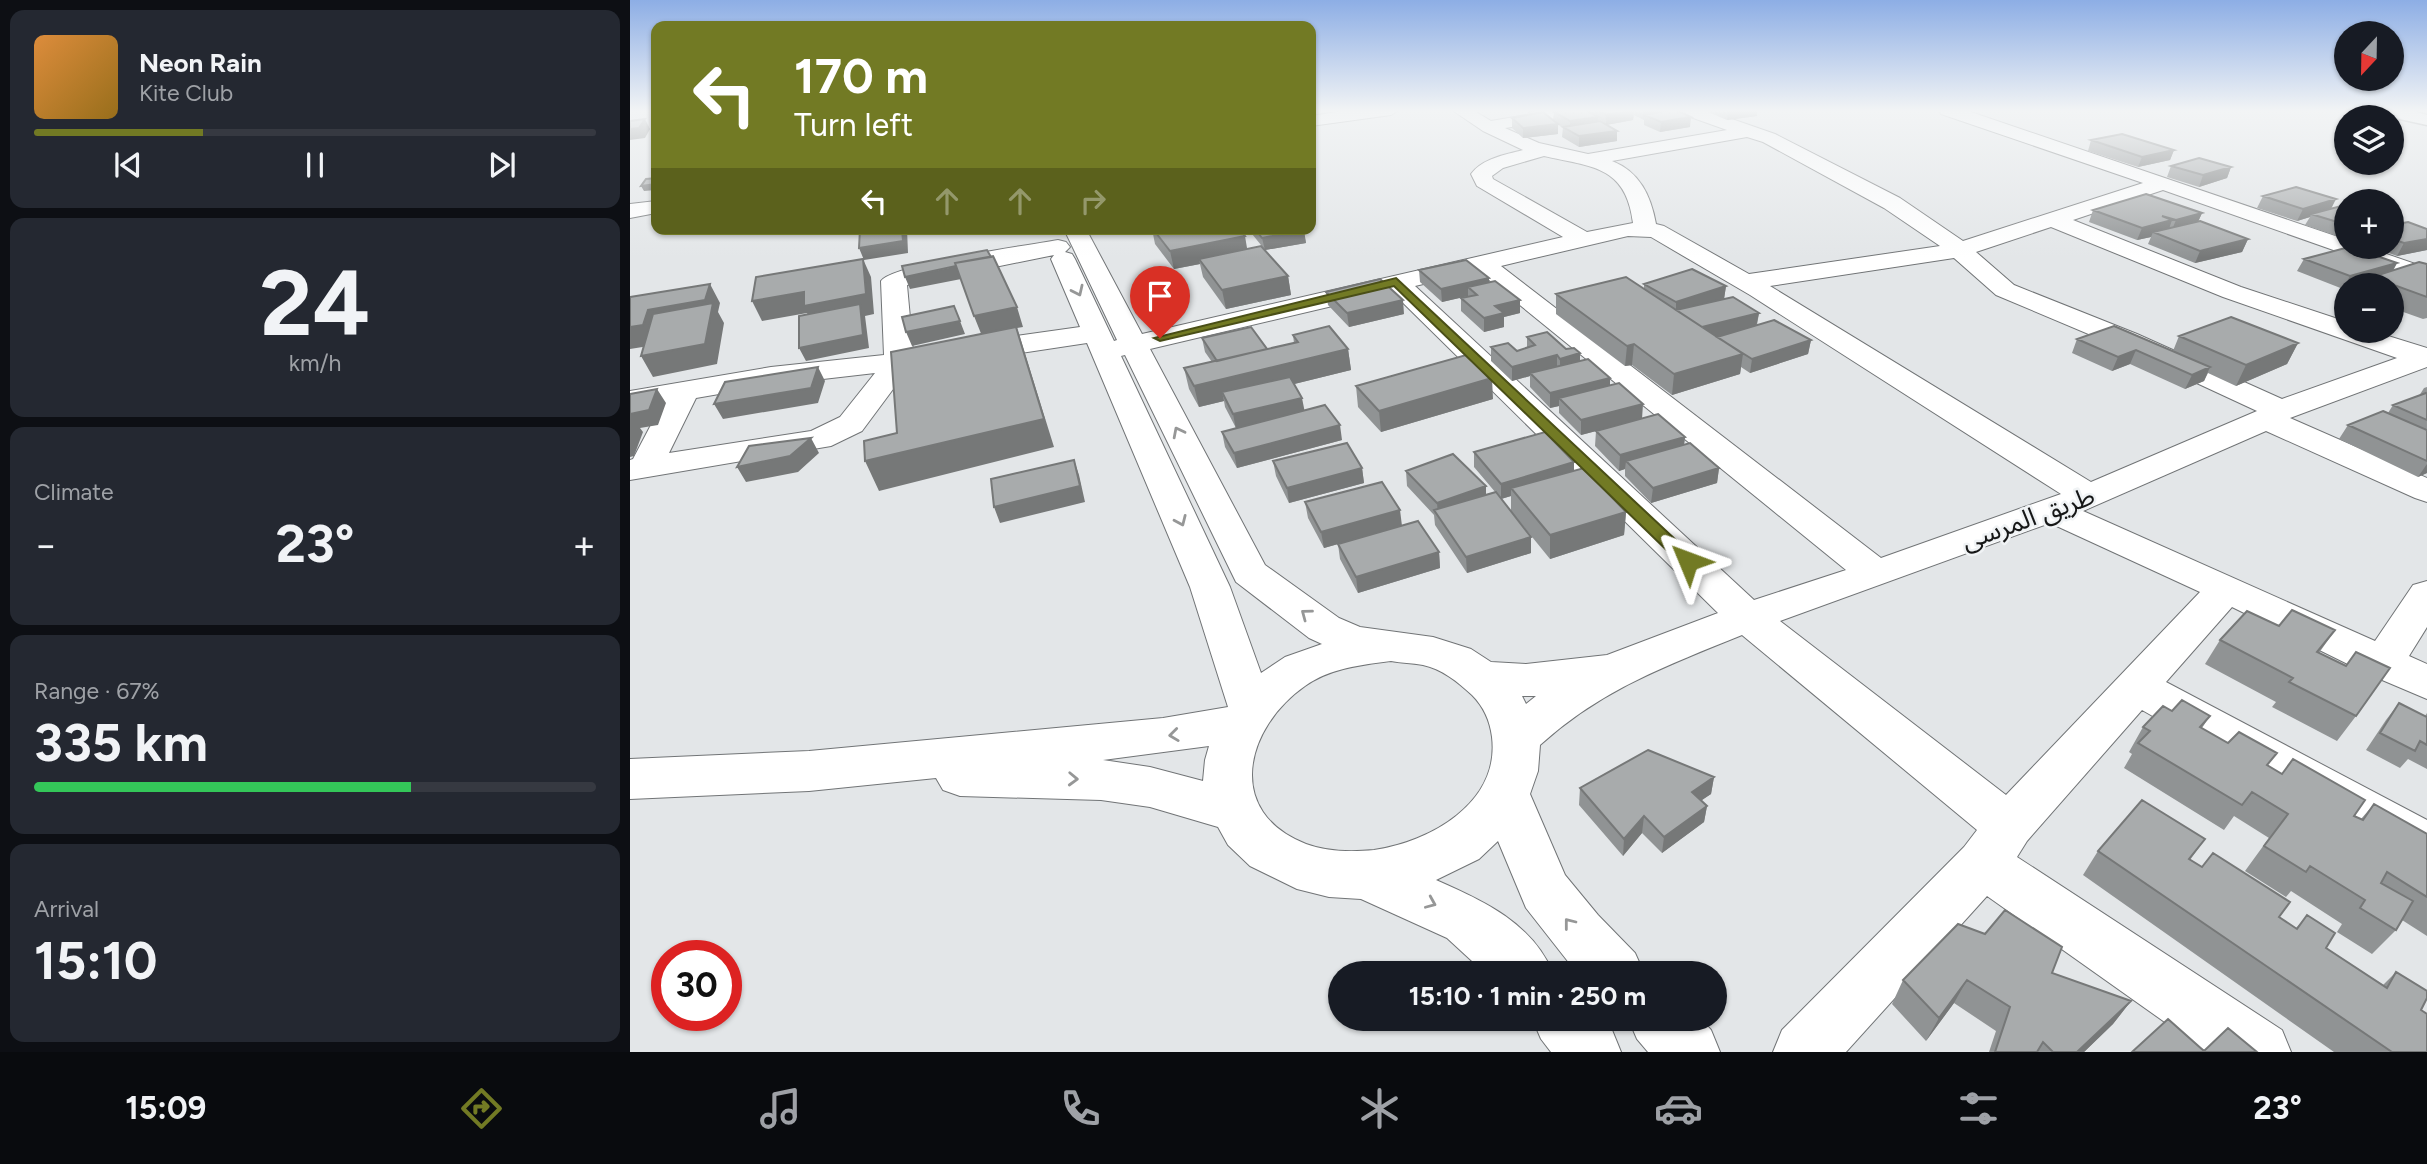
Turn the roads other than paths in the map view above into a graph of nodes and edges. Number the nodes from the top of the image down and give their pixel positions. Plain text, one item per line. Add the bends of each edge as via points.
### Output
1 (1512, 159) edge
2 (1592, 159) edge
3 (1821, 159) edge
4 (2093, 159) edge
5 (2164, 183) junction
6 (651, 208) edge
7 (630, 211) edge
8 (2053, 220) junction
9 (1645, 228) junction
10 (1061, 235) edge
11 (1583, 239) junction
12 (1960, 250) junction
13 (1482, 263) junction
14 (2427, 276) edge
15 (1396, 282) junction
16 (1746, 282) junction
17 (1112, 343) junction
18 (2426, 357) edge
19 (899, 362) junction
20 (684, 391) junction
21 (630, 400) edge
22 (2273, 415) junction
23 (638, 469) edge
24 (2427, 491) edge
25 (2089, 496) junction
26 (2052, 510) junction
27 (1876, 574) junction
28 (2226, 588) junction
29 (2427, 594) edge
30 (1746, 617) junction
31 (1391, 646) junction
32 (2383, 663) junction
33 (1623, 666) junction
34 (1480, 676) junction
35 (2427, 683) edge
36 (2137, 687) junction
37 (1246, 716) junction
38 (1516, 739) junction
39 (809, 771) junction
40 (630, 779) edge
41 (1506, 794) junction
42 (1234, 811) junction
43 (1996, 844) junction
44 (2427, 846) edge
45 (1368, 876) junction
46 (1512, 961) edge
47 (1604, 961) edge
48 (1573, 1031) edge
49 (1670, 1031) edge
50 (1590, 1052) edge
51 (1689, 1052) edge
52 (1804, 1052) edge
53 (2260, 1052) edge

1 - 11 street via 1481,174 1484,182
2 - 9 street via 1612,166 1639,192
3 - 12 street
4 - 5 street
5 - 8 street
5 - 14 street
6 - 7 street
8 - 12 street
8 - 18 street via 2232,292
9 - 11 street
9 - 16 street
10 - 17 street
10 - 19 street via 894,281
11 - 13 street
12 - 16 street
12 - 22 street via 2005,290 2127,340
13 - 15 street
13 - 27 street
15 - 17 street
15 - 30 street
16 - 25 street
17 - 19 street
31 -> 17 street via 1353,641 1324,628 1250,573
17 -> 37 street via 1210,587
18 - 22 street, طريق المرسى
19 - 20 street
19 - 23 street via 851,424 819,439
20 - 21 street
20 - 23 street
22 - 24 street
22 - 25 street, طريق المرسى
25 - 26 street, طريق المرسى
26 - 27 street, طريق المرسى
26 - 28 street
27 - 30 street, طريق المرسى
28 - 32 street
28 - 36 street
29 - 32 street
30 - 33 street, طريق المرسى
30 - 43 street
31 - 34 street via 1433,652
31 - 37 street via 1339,653 1290,675
32 - 35 street
33 - 34 street, طريق المرسى via 1537,681
33 - 38 street, طريق المرسى via 1552,708
34 - 38 street via 1499,693 1514,723
36 - 43 street
36 - 44 street
37 -> 39 street via 1163,736
37 - 42 street via 1229,751 1226,782
38 - 41 street via 1517,758
39 - 40 street
39 -> 42 street via 1101,780 1150,786
41 - 45 street via 1474,833 1426,862
47 -> 41 street via 1545,891
42 - 45 street via 1254,839 1284,861 1324,874
43 - 52 street
43 - 53 street
45 -> 46 street via 1467,920
48 - 50 street
49 - 51 street

